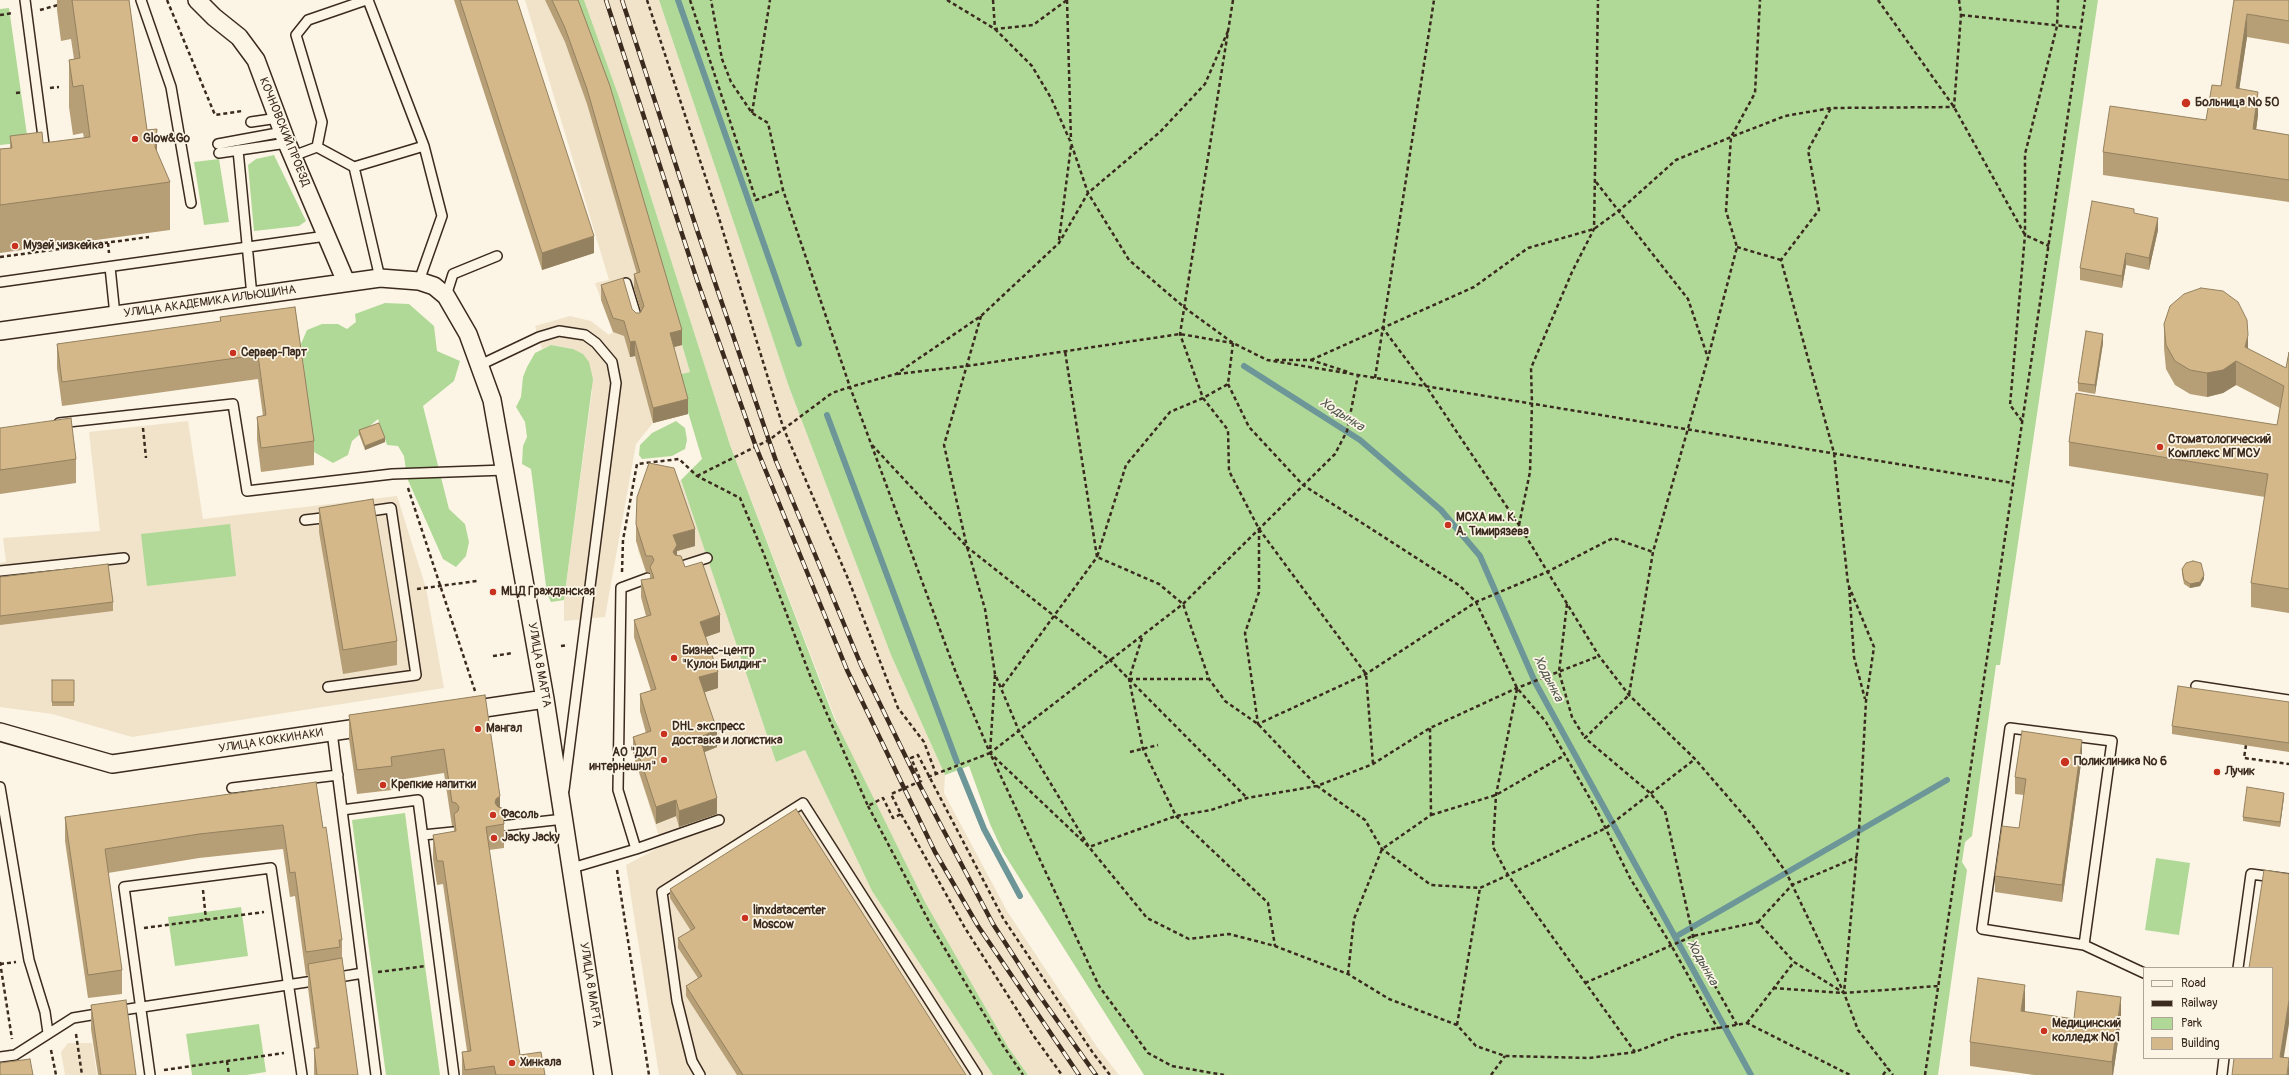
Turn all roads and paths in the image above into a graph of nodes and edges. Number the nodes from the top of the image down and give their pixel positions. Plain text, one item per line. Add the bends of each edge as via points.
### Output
1 (25, 0) edge
2 (141, 0) edge
3 (167, 0) edge
4 (197, 0) edge
5 (367, 0) edge
6 (647, 0) edge
7 (690, 0) edge
8 (711, 0) edge
9 (770, 0) edge
10 (947, 0) edge
11 (993, 0) edge
12 (1067, 0) edge
13 (1233, 0) edge
14 (1434, 0) edge
15 (1598, 0) edge
16 (1760, 0) edge
17 (1878, 0) edge
18 (1959, 0) edge
19 (2058, 0) edge
20 (2085, 0) edge
21 (60, 4) dead end
22 (49, 9) dead end
23 (1961, 15) junction
24 (2057, 26) junction
25 (2081, 28) junction
26 (995, 29) junction
27 (1228, 31) junction
28 (1954, 107) junction
29 (1831, 108) junction
30 (245, 110) dead end
31 (752, 113) junction
32 (251, 122) dead end
33 (286, 137) junction
34 (1731, 137) junction
35 (1071, 143) junction
36 (424, 146) junction
37 (317, 147) junction
38 (238, 150) junction
39 (30, 154) edge
40 (354, 167) junction
41 (1596, 182) junction
42 (783, 190) junction
43 (1088, 193) junction
44 (191, 202) dead end
45 (1620, 210) junction
46 (1594, 229) junction
47 (2025, 235) junction
48 (326, 236) junction
49 (149, 237) edge
50 (1059, 243) junction
51 (2049, 246) junction
52 (1737, 247) junction
53 (247, 248) junction
54 (497, 256) dead end
55 (0, 257) edge
56 (1781, 260) junction
57 (110, 267) junction
58 (380, 278) junction
59 (419, 281) junction
60 (0, 282) edge
61 (346, 282) junction
62 (626, 283) edge
63 (252, 296) junction
64 (446, 296) junction
65 (1185, 308) junction
66 (115, 315) junction
67 (981, 316) junction
68 (638, 322) edge
69 (1382, 327) junction
70 (0, 331) edge
71 (1180, 334) junction
72 (1233, 343) junction
73 (1065, 351) junction
74 (1708, 358) junction
75 (1266, 360) junction
76 (1311, 360) junction
77 (480, 365) junction
78 (967, 366) junction
79 (896, 374) junction
80 (1358, 375) junction
81 (1375, 378) junction
82 (1228, 384) junction
83 (1426, 386) junction
84 (850, 387) junction
85 (1203, 398) junction
86 (1532, 404) junction
87 (142, 414) junction
88 (2022, 421) junction
89 (47, 424) edge
90 (783, 427) junction
91 (1688, 429) junction
92 (871, 443) junction
93 (1834, 454) junction
94 (146, 458) dead end
95 (505, 470) junction
96 (404, 474) junction
97 (697, 476) junction
98 (2013, 483) junction
99 (1303, 485) junction
100 (305, 520) dead end
101 (1519, 525) junction
102 (1259, 528) junction
103 (967, 547) junction
104 (1653, 552) junction
105 (1097, 557) junction
106 (124, 558) dead end
107 (707, 558) dead end
108 (679, 567) edge
109 (0, 571) edge
110 (1547, 572) junction
111 (648, 578) edge
112 (477, 581) dead end
113 (1848, 584) junction
114 (442, 586) junction
115 (426, 588) dead end
116 (621, 588) junction
117 (1476, 602) junction
118 (1183, 604) junction
119 (1567, 604) junction
120 (1053, 616) junction
121 (1142, 638) junction
122 (513, 653) dead end
123 (493, 656) dead end
124 (1599, 656) junction
125 (1110, 660) junction
126 (1559, 672) junction
127 (995, 674) junction
128 (1366, 674) junction
129 (1129, 679) junction
130 (1209, 679) junction
131 (2196, 686) dead end
132 (328, 687) dead end
133 (1002, 687) junction
134 (1517, 688) junction
135 (475, 691) dead end
136 (1629, 695) junction
137 (545, 699) junction
138 (2289, 700) edge
139 (1866, 701) junction
140 (451, 713) edge
141 (388, 723) edge
142 (1258, 724) junction
143 (1430, 728) junction
144 (1019, 731) junction
145 (0, 732) edge
146 (332, 732) junction
147 (1585, 738) junction
148 (1158, 745) dead end
149 (2246, 746) edge
150 (1143, 749) junction
151 (1130, 752) dead end
152 (990, 753) junction
153 (1565, 755) junction
154 (1695, 759) junction
155 (1373, 764) junction
156 (2289, 764) edge
157 (936, 774) junction
158 (338, 775) junction
159 (928, 778) junction
160 (1317, 786) junction
161 (0, 787) edge
162 (232, 788) dead end
163 (1650, 793) junction
164 (1496, 795) junction
165 (1247, 798) junction
166 (868, 806) junction
167 (342, 810) junction
168 (563, 813) junction
169 (901, 814) junction
170 (1431, 815) junction
171 (1176, 816) junction
172 (719, 820) dead end
173 (501, 826) edge
174 (1606, 828) junction
175 (453, 832) edge
176 (423, 835) junction
177 (1089, 847) junction
178 (636, 849) junction
179 (1382, 849) junction
180 (614, 855) junction
181 (1857, 857) junction
182 (572, 868) junction
183 (1508, 876) junction
184 (201, 878) junction
185 (2289, 879) edge
186 (1792, 885) junction
187 (1480, 888) junction
188 (277, 910) junction
189 (206, 920) junction
190 (1758, 922) junction
191 (130, 930) junction
192 (1693, 936) junction
193 (1671, 945) junction
194 (2084, 945) junction
195 (1275, 946) junction
196 (0, 962) edge
197 (1794, 962) junction
198 (440, 964) junction
199 (2238, 967) edge
200 (363, 973) junction
201 (2143, 973) edge
202 (1348, 974) junction
203 (1585, 983) junction
204 (288, 985) junction
205 (1938, 986) junction
206 (1773, 988) junction
207 (1844, 992) junction
208 (141, 1007) junction
209 (72, 1018) junction
210 (1747, 1023) junction
211 (1457, 1025) junction
212 (1737, 1025) junction
213 (1718, 1029) junction
214 (48, 1033) junction
215 (298, 1051) junction
216 (1635, 1052) junction
217 (15, 1055) junction
218 (1504, 1056) junction
219 (0, 1057) edge
220 (2224, 1059) edge
221 (227, 1061) junction
222 (1888, 1068) junction
223 (150, 1073) edge
224 (56, 1075) edge
225 (82, 1075) edge
226 (229, 1075) edge
227 (302, 1075) edge
228 (376, 1075) edge
229 (454, 1075) edge
230 (603, 1075) edge
231 (649, 1075) edge
232 (700, 1075) edge
233 (976, 1075) edge
234 (1023, 1075) edge
235 (1062, 1075) edge
236 (1110, 1075) edge
237 (1224, 1075) edge
238 (1491, 1075) edge
239 (1850, 1075) edge
240 (1883, 1075) edge
241 (1893, 1075) edge
242 (1925, 1075) edge
243 (2222, 1075) edge

1 - 39 lane via 45,152
2 - 44 lane via 172,87
3 - 30 path via 216,115
4 - 33 street, КОЧНОВСКИЙ ПРОЕЗД via 239,37 256,60
5 - 36 lane
5 - 37 lane via 308,20 296,35 322,122
6 - 90 path via 718,215
7 - 42 path via 756,200
8 - 31 path via 722,59 731,82
9 - 31 path
10 - 26 path
11 - 26 path
12 - 26 path via 1033,25
12 - 35 path
13 - 27 path
14 - 69 path
15 - 41 path
16 - 34 path via 1755,93
17 - 28 path
18 - 23 path
19 - 24 path
20 - 25 path
21 - 22 path
23 - 24 path
23 - 28 path
24 - 25 path
24 - 47 path via 2025,154
25 - 51 path
26 - 35 path via 1032,66 1051,98
27 - 43 path via 1204,84 1160,132
27 - 65 path
28 - 29 path
28 - 47 path
29 - 34 path via 1785,116
29 - 56 path via 1808,150 1819,210
31 - 42 path via 768,123
32 - 33 lane
33 - 37 lane
33 - 38 lane
33 - 38 lane via 218,148
33 - 48 street, КОЧНОВСКИЙ ПРОЕЗД
34 - 45 path via 1676,160
34 - 52 path via 1726,211
35 - 43 path
35 - 50 path
36 - 40 lane
36 - 59 lane via 442,216
37 - 40 lane
38 - 53 lane
40 - 58 lane
41 - 45 path
41 - 46 path
42 - 84 path
43 - 50 path
43 - 65 path via 1129,260
45 - 46 path
45 - 74 path via 1688,299
46 - 69 path via 1528,248 1474,287
46 - 86 path via 1572,272 1531,368
47 - 51 path
47 - 88 path via 2010,405
48 - 53 lane
48 - 61 street, КОЧНОВСКИЙ ПРОЕЗД
49 - 55 path
50 - 67 path
51 - 88 path
52 - 56 path
52 - 74 path
53 - 57 lane
53 - 63 lane
54 - 64 lane via 453,274
56 - 93 path
57 - 60 lane
57 - 66 lane
58 - 59 street, УЛИЦА АКАДЕМИКА ИЛЬЮШИНА
58 - 61 street, УЛИЦА АКАДЕМИКА ИЛЬЮШИНА
59 - 64 street, УЛИЦА 8 МАРТА via 434,286
61 - 63 street, УЛИЦА АКАДЕМИКА ИЛЬЮШИНА
62 - 68 lane
63 - 66 street, УЛИЦА АКАДЕМИКА ИЛЬЮШИНА
64 - 77 street, УЛИЦА 8 МАРТА via 468,334
65 - 71 path
65 - 72 path
66 - 70 street, УЛИЦА АКАДЕМИКА ИЛЬЮШИНА
67 - 78 path
67 - 79 path
69 - 76 path
69 - 81 path
69 - 83 path
71 - 72 path
71 - 73 path
71 - 85 path
72 - 75 path
72 - 82 path
73 - 78 path
73 - 105 path
74 - 91 path
75 - 76 path
75 - 80 path
76 - 80 path
77 - 95 street, УЛИЦА 8 МАРТА via 492,400
77 - 168 lane via 539,337 559,331 585,335 596,343 612,362 616,383
78 - 79 path
78 - 103 path via 944,445
79 - 84 path
80 - 81 path
80 - 99 path via 1347,431 1335,454
81 - 83 path
82 - 85 path
82 - 99 path via 1249,427
83 - 86 path
83 - 101 path
84 - 90 path via 832,392
84 - 92 path
85 - 102 path via 1228,430 1229,471
85 - 105 path via 1170,412 1126,465
86 - 91 path
86 - 101 path via 1530,472
87 - 89 lane
87 - 94 path
87 - 96 lane via 233,404 247,491
88 - 98 path
90 - 97 path via 769,440
90 - 157 path via 849,581 898,708 924,742
91 - 93 path
91 - 104 path
92 - 103 path
92 - 152 path via 956,673
93 - 98 path
93 - 113 path
95 - 96 lane
95 - 137 street, УЛИЦА 8 МАРТА
96 - 114 path
97 - 116 path via 679,459 637,464 624,540
97 - 166 path via 740,498 811,678
98 - 205 path
99 - 102 path
99 - 117 path via 1460,586
100 - 132 lane via 391,508 416,675
101 - 110 path
102 - 118 path
102 - 128 path
102 - 142 path via 1259,592 1244,633
103 - 120 path
103 - 127 path via 985,609
104 - 110 path via 1613,538
104 - 136 path
105 - 118 path via 1160,584
105 - 120 path
106 - 109 lane
107 - 108 lane
110 - 117 path
110 - 119 path
111 - 116 lane
112 - 114 path
113 - 139 path via 1854,657
113 - 139 path via 1874,647
114 - 115 path
114 - 135 path
116 - 178 lane via 618,790
117 - 128 path
117 - 134 path
118 - 121 path
118 - 130 path
119 - 124 path
119 - 126 path
120 - 125 path
120 - 133 path
121 - 125 path
121 - 129 path
122 - 123 path
124 - 126 path
124 - 136 path
125 - 129 path
125 - 144 path
126 - 134 path
126 - 147 path via 1572,716
127 - 133 path
127 - 152 path
128 - 142 path
128 - 155 path
129 - 130 path
129 - 150 path
129 - 165 path
130 - 142 path via 1225,701
131 - 138 lane
133 - 144 path
134 - 143 path
134 - 153 path via 1546,722
134 - 164 path
136 - 147 path
136 - 154 path
137 - 140 street
137 - 168 street, УЛИЦА 8 МАРТА
139 - 181 path
141 - 146 street, УЛИЦА КОККИНАКИ
142 - 160 path
143 - 155 path
143 - 170 path
144 - 152 path
144 - 177 path
145 - 146 street, УЛИЦА КОККИНАКИ via 112,764
146 - 158 lane
147 - 163 path
148 - 150 path
149 - 156 path via 2244,758
150 - 151 path
150 - 171 path
152 - 157 path
152 - 177 path
152 - 237 path via 1098,986 1148,1053 1172,1066
153 - 164 path
153 - 174 path
154 - 163 path
154 - 186 path via 1753,826 1786,872
155 - 160 path
157 - 159 path
158 - 162 lane
158 - 167 lane
159 - 169 path via 918,755 911,758 921,780 891,794
159 - 236 path via 1003,918
160 - 165 path
160 - 179 path via 1365,820
161 - 214 lane via 30,960 45,1012
163 - 174 path
163 - 192 path via 1665,811
164 - 170 path
164 - 183 path via 1494,848
165 - 171 path via 1211,810
166 - 169 path via 883,798 893,818
166 - 234 path via 933,928
167 - 176 lane via 418,800
167 - 200 lane
168 - 173 lane
168 - 182 street, УЛИЦА 8 МАРТА
169 - 235 path via 965,928 1033,1035
170 - 179 path
171 - 177 path
171 - 195 path via 1268,903
172 - 178 lane
174 - 183 path
174 - 193 path via 1630,878
175 - 176 lane
176 - 198 lane
177 - 195 path via 1147,918 1189,939 1229,934
178 - 180 lane
179 - 187 path via 1431,885
179 - 202 path via 1354,919
180 - 182 lane
180 - 231 path
181 - 186 path
181 - 207 path
182 - 230 street, УЛИЦА 8 МАРТА
183 - 187 path
183 - 203 path
184 - 188 lane via 271,868
184 - 189 path
184 - 191 lane via 124,887
185 - 199 lane via 2251,874
186 - 190 path
186 - 207 path
187 - 211 path
188 - 189 path
188 - 204 lane
189 - 191 path
190 - 192 path
190 - 197 path
191 - 208 lane
192 - 193 path
192 - 212 path via 1697,954
193 - 203 path
193 - 213 path
194 - 194 lane via 1982,929 2010,728 2112,741
194 - 201 lane
195 - 202 path
196 - 217 path
197 - 206 path
197 - 207 path
198 - 200 path
198 - 229 lane
200 - 204 lane
200 - 228 lane
202 - 211 path via 1389,999
203 - 216 path
204 - 208 lane
204 - 215 lane
205 - 207 path
205 - 242 path
206 - 207 path
206 - 210 path
207 - 222 path via 1858,1030
208 - 209 lane
208 - 223 lane
209 - 214 lane
209 - 225 path
210 - 212 path
210 - 239 path
211 - 218 path via 1476,1046
212 - 213 path
213 - 216 path via 1678,1036
214 - 217 lane
214 - 224 path
215 - 221 path
215 - 227 lane
216 - 218 path via 1589,1058
217 - 219 lane
218 - 238 path
220 - 243 lane
221 - 223 path
221 - 226 path
222 - 240 path
222 - 241 path
232 - 233 lane via 692,1061 677,1001 662,892 803,803

